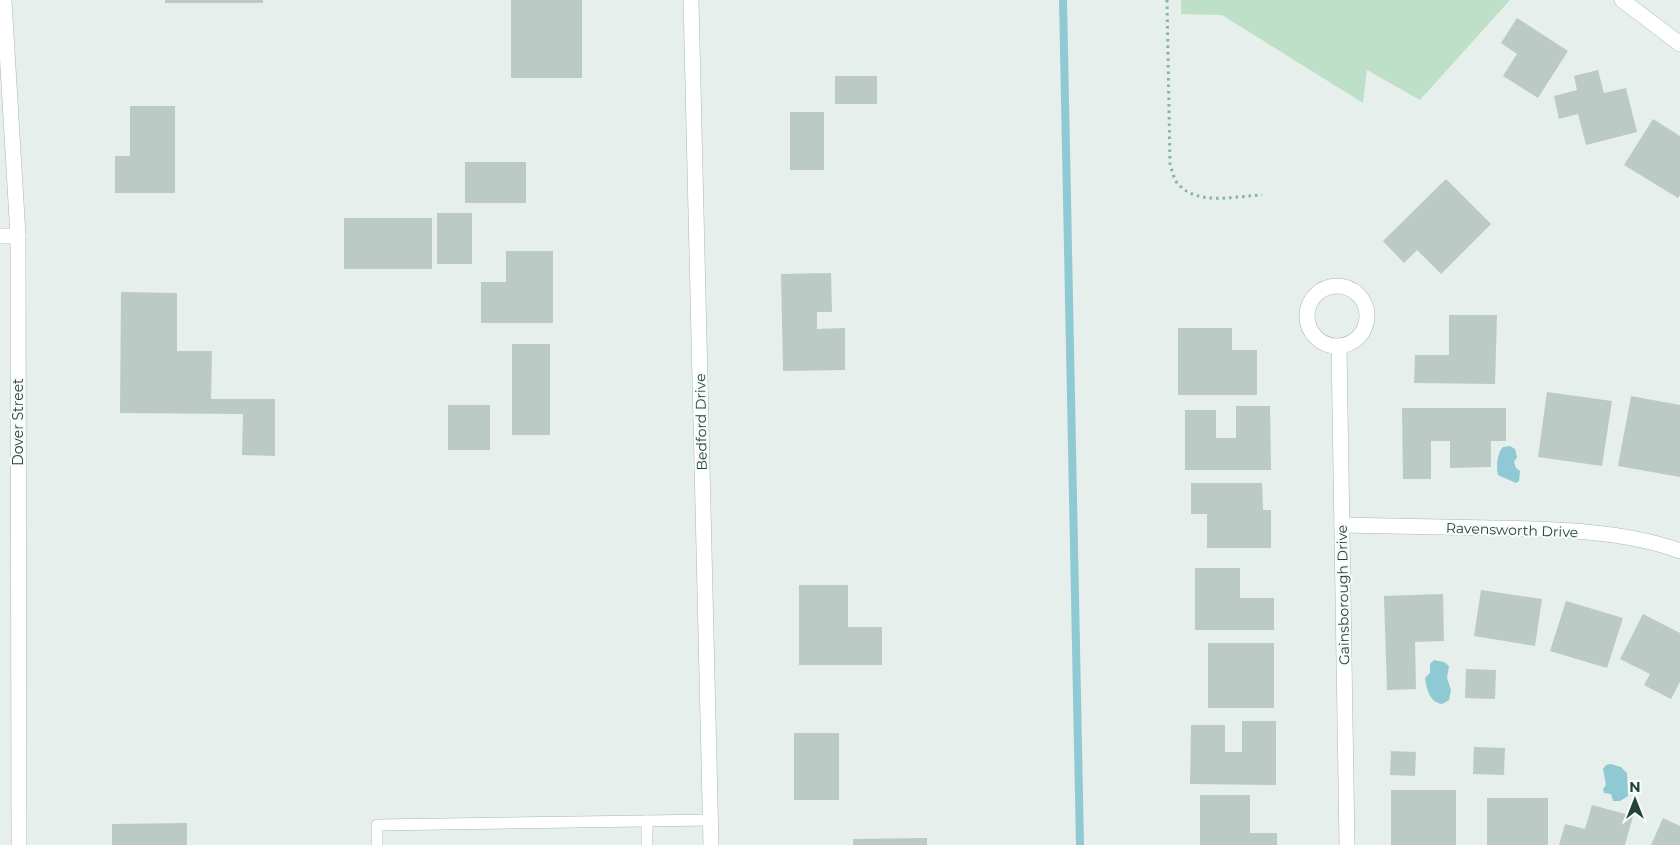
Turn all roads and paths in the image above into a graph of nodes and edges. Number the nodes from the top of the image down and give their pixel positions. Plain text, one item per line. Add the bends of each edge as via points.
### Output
1 (4, 0) edge
2 (691, 0) edge
3 (1167, 0) edge
4 (1622, 0) edge
5 (1680, 44) edge
6 (1262, 195) dead end
7 (0, 236) edge
8 (18, 236) junction
9 (1339, 346) junction
10 (1342, 526) junction
11 (1680, 551) edge
12 (710, 820) junction
13 (647, 821) junction
14 (19, 845) edge
15 (377, 845) edge
16 (647, 845) edge
17 (711, 845) edge
18 (1347, 845) edge

1 - 8 street, Dover Street
2 - 12 street, Bedford Drive
3 - 6 path via 1170,164 1177,185 1206,198
4 - 5 street
7 - 8 street
8 - 14 street, Dover Street
9 - 9 street via 1320,341 1308,326 1306,316 1312,298 1328,286 1348,287 1363,300 1367,310 1364,330 1349,344
9 - 10 street, Gainsborough Drive
10 - 11 street, Ravensworth Drive via 1557,529 1618,537
10 - 18 street, Gainsborough Drive
12 - 13 lane
12 - 17 street, Bedford Drive
13 - 15 lane via 377,826
13 - 16 lane

